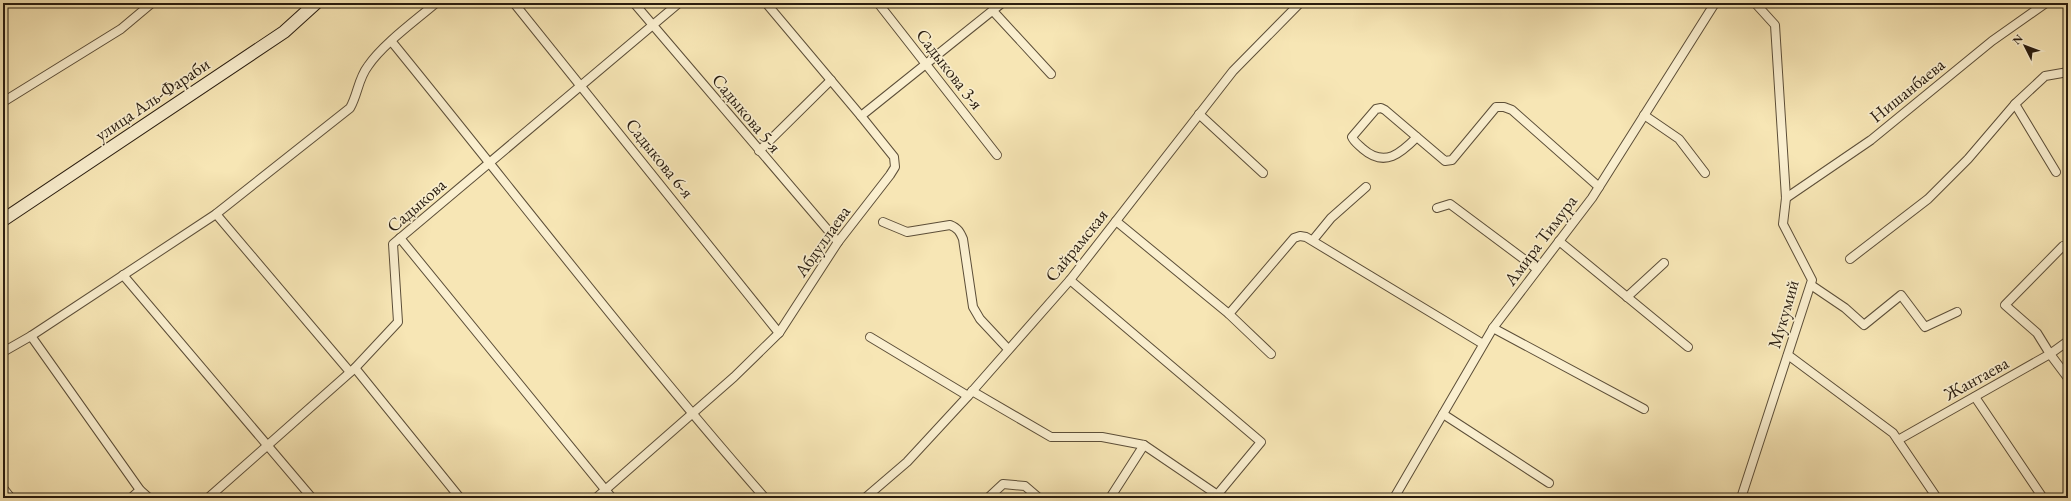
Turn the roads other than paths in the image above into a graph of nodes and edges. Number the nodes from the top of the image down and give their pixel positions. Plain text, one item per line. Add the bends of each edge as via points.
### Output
1 (152, 3) edge
2 (316, 3) edge
3 (436, 3) edge
4 (514, 3) edge
5 (634, 3) edge
6 (679, 3) edge
7 (766, 3) edge
8 (878, 3) edge
9 (1002, 3) edge
10 (1300, 3) edge
11 (1715, 3) edge
12 (1755, 3) edge
13 (2046, 3) edge
14 (993, 12) junction
15 (652, 25) junction
16 (392, 42) junction
17 (924, 63) junction
18 (2068, 72) edge
19 (1051, 74) dead end
20 (831, 80) junction
21 (581, 85) junction
22 (3, 102) edge
23 (2015, 104) junction
24 (1199, 114) junction
25 (861, 116) junction
26 (1644, 116) junction
27 (1417, 137) junction
28 (759, 151) junction
29 (997, 155) dead end
30 (490, 162) junction
31 (1705, 172) dead end
32 (2056, 172) dead end
33 (1263, 173) dead end
34 (1366, 187) dead end
35 (1599, 187) junction
36 (1786, 198) junction
37 (1437, 208) dead end
38 (216, 214) junction
39 (3, 220) edge
40 (1116, 221) junction
41 (883, 222) dead end
42 (400, 238) junction
43 (1313, 240) junction
44 (1559, 241) junction
45 (838, 242) junction
46 (2063, 246) dead end
47 (1850, 259) dead end
48 (1664, 264) dead end
49 (1537, 269) junction
50 (123, 275) junction
51 (1070, 280) junction
52 (1811, 285) junction
53 (1627, 297) junction
54 (1958, 312) dead end
55 (1229, 314) junction
56 (1492, 328) junction
57 (779, 333) junction
58 (31, 336) junction
59 (870, 337) dead end
60 (2068, 341) edge
61 (1483, 344) junction
62 (1688, 346) dead end
63 (1008, 349) junction
64 (3, 352) edge
65 (1271, 354) dead end
66 (2050, 354) junction
67 (1788, 355) junction
68 (353, 370) junction
69 (2068, 378) edge
70 (970, 393) junction
71 (1975, 397) junction
72 (1644, 409) dead end
73 (692, 414) junction
74 (1443, 414) junction
75 (1898, 440) junction
76 (268, 445) junction
77 (1144, 445) junction
78 (1549, 483) dead end
79 (3, 488) edge
80 (140, 490) junction
81 (605, 490) junction
82 (1220, 496) edge
83 (11, 498) edge
84 (131, 498) edge
85 (149, 498) edge
86 (208, 498) edge
87 (312, 498) edge
88 (460, 498) edge
89 (596, 498) edge
90 (612, 498) edge
91 (765, 498) edge
92 (865, 498) edge
93 (988, 498) edge
94 (1039, 498) edge
95 (1110, 498) edge
96 (1394, 498) edge
97 (1741, 498) edge
98 (1937, 498) edge
99 (2043, 498) edge

1 - 22 street via 121,28
2 - 39 main road, улица Аль-Фараби via 284,32
3 - 16 street
4 - 21 street, Садыкова 6-я
5 - 15 street, Садыкова 5-я
6 - 15 street, Садыкова
7 - 20 street, Абдуллаева
8 - 17 street, Садыкова 3-я
9 - 14 street
10 - 24 street, Сайрамская via 1233,71
11 - 26 street, Амира Тимура
12 - 36 street, Мукумий via 1775,25
13 - 36 street, Нишанбаева via 1992,41 1871,140
14 - 17 street
14 - 19 street
15 - 21 street, Садыкова
15 - 28 street, Садыкова 5-я
16 - 30 street
16 - 38 street via 368,66 358,83 356,96 350,108
17 - 25 street
17 - 29 street, Садыкова 3-я
18 - 23 street via 2045,76
20 - 25 street, Абдуллаева
20 - 28 street
21 - 30 street, Садыкова
21 - 57 street, Садыкова 6-я
23 - 32 street
23 - 47 street via 1968,159 1928,199
24 - 33 street
24 - 40 street, Сайрамская
25 - 45 street, Абдуллаева via 894,157 895,167
26 - 31 street via 1679,139
26 - 35 street, Амира Тимура
27 - 27 street via 1381,108 1376,109 1352,138 1371,156 1377,158 1400,154
27 - 35 street via 1445,160 1452,160 1496,107 1504,107 1512,110
28 - 45 street, Садыкова 5-я
30 - 42 street, Садыкова
30 - 73 street
34 - 43 street via 1331,218
35 - 44 street, Амира Тимура
36 - 52 street, Мукумий via 1783,224 1812,280
37 - 49 street via 1450,204
38 - 50 street
38 - 68 street
40 - 51 street, Сайрамская
40 - 55 street
41 - 63 street via 908,232 950,225 956,228 963,239 973,307 980,319
42 - 68 street, Садыкова via 393,244 398,322
42 - 81 street
43 - 55 street via 1300,236 1294,238
43 - 61 street
44 - 49 street, Амира Тимура
44 - 53 street
45 - 57 street, Абдуллаева
46 - 66 street via 2005,304 2037,333
48 - 53 street
49 - 56 street, Амира Тимура
50 - 58 street
50 - 76 street
51 - 63 street, Сайрамская
51 - 82 street via 1261,442
52 - 54 street via 1845,308 1864,325 1901,295 1925,327
52 - 67 street, Мукумий
53 - 62 street
55 - 65 street
56 - 61 street, Амира Тимура
56 - 72 street
57 - 73 street, Абдуллаева
58 - 64 street
58 - 80 street
59 - 70 street
60 - 66 street, Жантаева
61 - 74 street, Амира Тимура
63 - 70 street, Сайрамская
66 - 69 street
66 - 71 street, Жантаева
67 - 75 street via 1893,433
67 - 97 street, Мукумий
68 - 76 street, Садыкова
68 - 88 street
70 - 77 street via 1051,437 1102,437
70 - 92 street, Сайрамская via 907,462
71 - 75 street, Жантаева
71 - 99 street
73 - 81 street, Абдуллаева
73 - 91 street
74 - 78 street
74 - 96 street, Амира Тимура
75 - 98 street
76 - 86 street, Садыкова
76 - 87 street
77 - 82 street
77 - 95 street
79 - 83 street
80 - 84 street
80 - 85 street
81 - 89 street, Абдуллаева
81 - 90 street
93 - 94 street via 1003,484 1025,486

